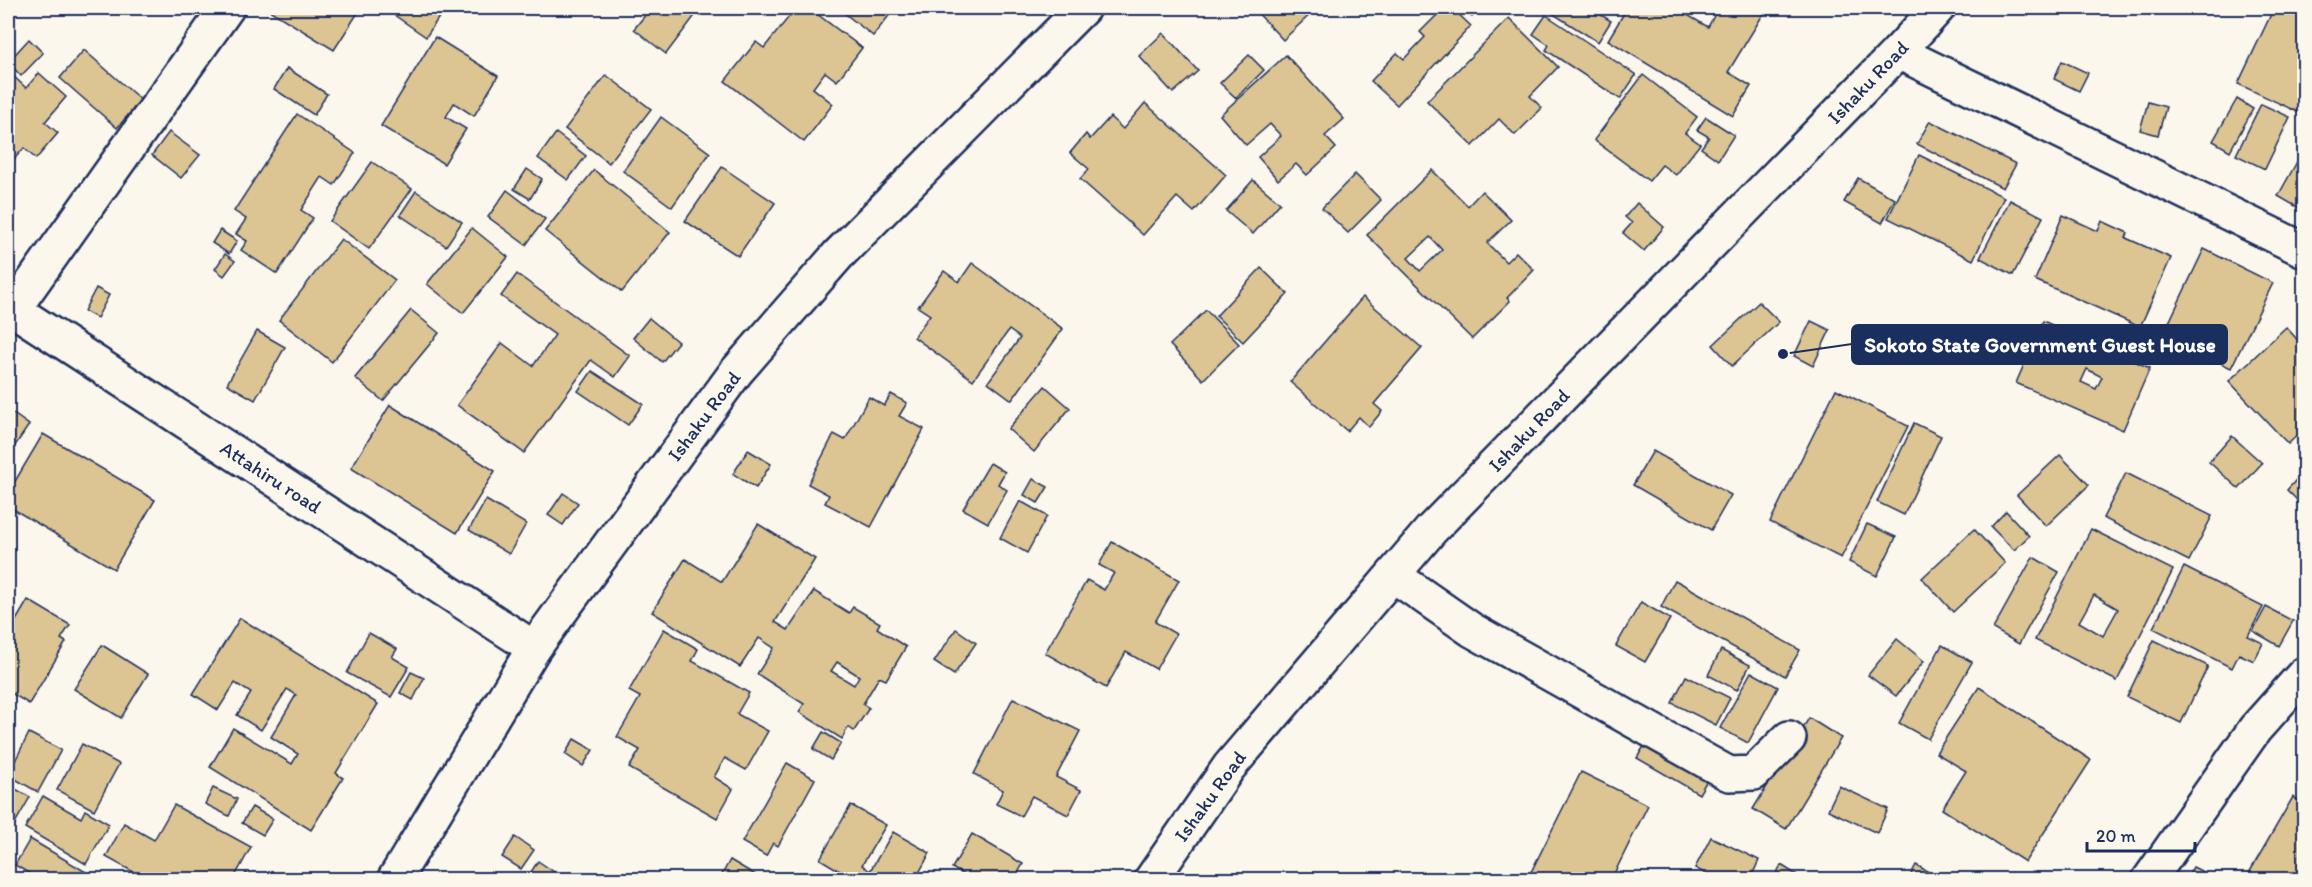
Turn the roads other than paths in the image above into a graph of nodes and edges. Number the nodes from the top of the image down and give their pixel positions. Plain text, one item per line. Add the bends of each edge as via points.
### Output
1 (226, 8) edge
2 (1083, 8) edge
3 (1938, 8) edge
4 (1899, 52) junction
5 (2304, 250) edge
6 (10, 308) edge
7 (1393, 575) junction
8 (534, 648) junction
9 (2304, 674) edge
10 (1789, 738) dead end
11 (394, 879) edge
12 (1152, 879) edge
13 (2149, 879) edge

1 - 6 street
2 - 8 street, Ishaku Road via 838,255 744,363
3 - 4 street, Ishaku Road
4 - 5 street
4 - 7 street, Ishaku Road via 1431,530
6 - 8 street, Attahiru road
7 - 10 street via 1472,630 1729,774 1754,772
7 - 12 street, Ishaku Road via 1229,767
8 - 11 street, Ishaku Road
9 - 13 street via 2255,729

